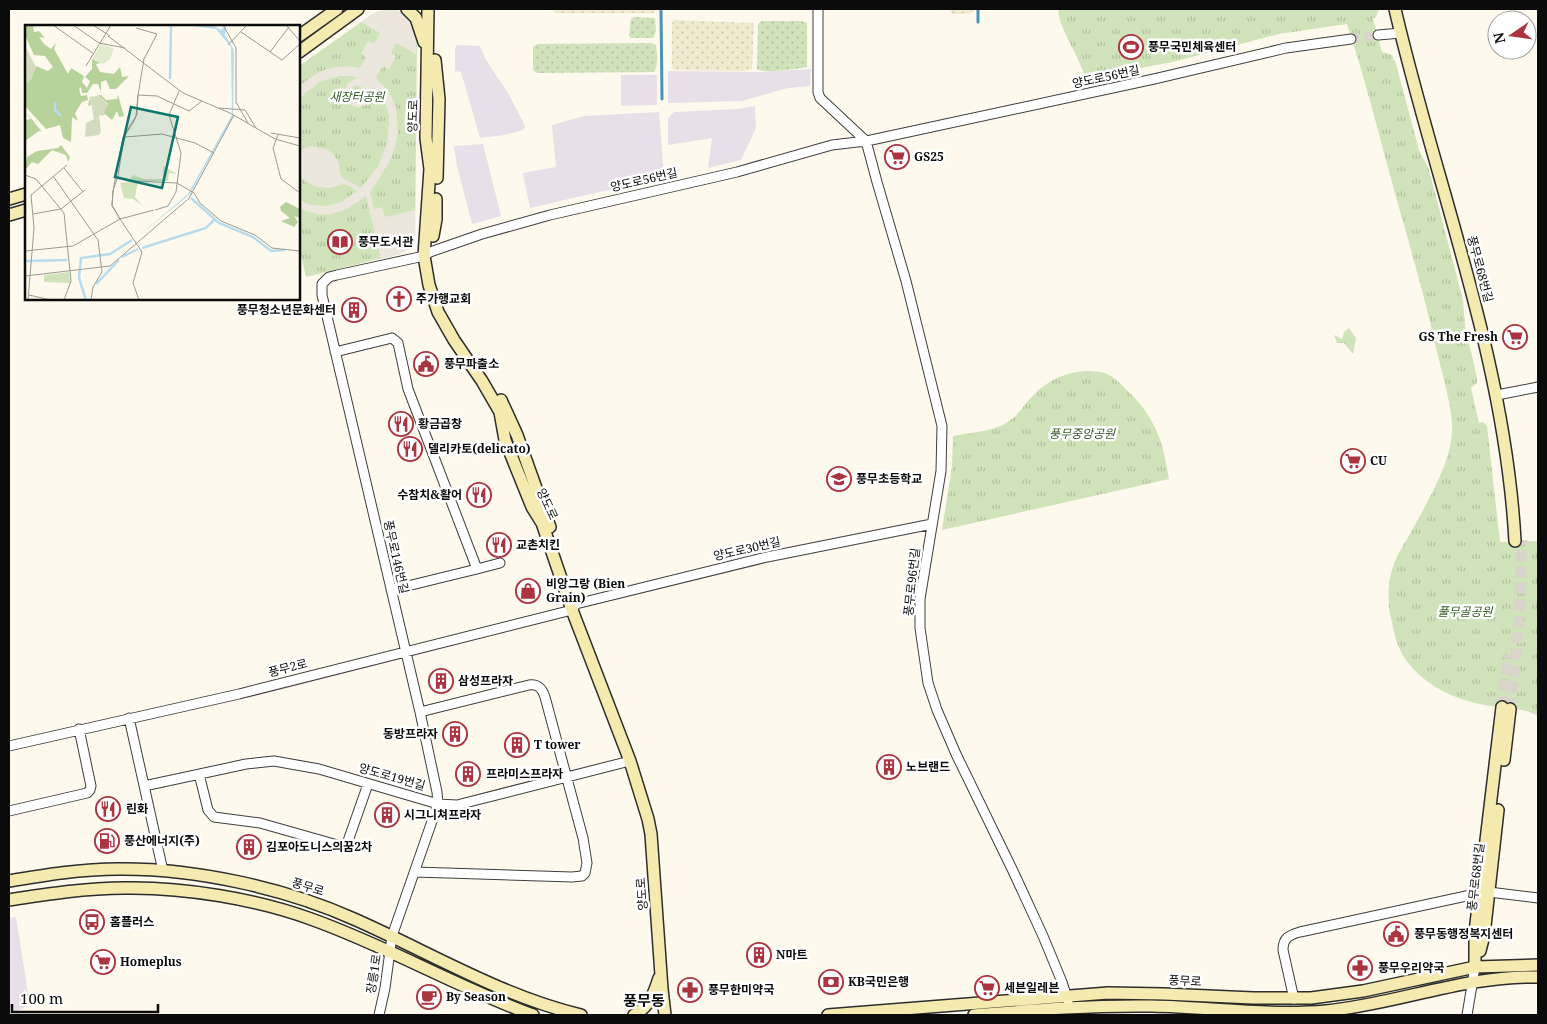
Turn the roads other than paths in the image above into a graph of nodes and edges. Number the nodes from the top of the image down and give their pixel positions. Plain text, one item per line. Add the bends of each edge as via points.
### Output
1 (337, 9) edge
2 (358, 9) edge
3 (407, 9) edge
4 (428, 9) edge
5 (436, 9) edge
6 (818, 9) edge
7 (1395, 9) edge
8 (1402, 9) edge
9 (1401, 32) junction
10 (300, 35) edge
11 (1378, 36) tunnel mouth
12 (1351, 39) tunnel mouth
13 (300, 51) edge
14 (428, 57) junction
15 (866, 141) junction
16 (25, 194) edge
17 (9, 199) edge
18 (25, 210) edge
19 (9, 214) edge
20 (427, 254) junction
21 (335, 352) junction
22 (1538, 387) edge
23 (1500, 395) junction
24 (932, 524) junction
25 (1519, 541) tunnel mouth
26 (500, 563) dead end
27 (477, 569) junction
28 (391, 590) junction
29 (574, 607) junction
30 (406, 651) junction
31 (1506, 708) tunnel mouth
32 (420, 712) junction
33 (129, 718) junction
34 (79, 729) junction
35 (9, 746) edge
36 (630, 761) junction
37 (200, 774) junction
38 (567, 778) junction
39 (368, 784) junction
40 (144, 786) junction
41 (438, 804) junction
42 (9, 811) edge
43 (163, 870) junction
44 (415, 872) junction
45 (9, 881) edge
46 (1484, 893) junction
47 (1538, 898) edge
48 (9, 900) edge
49 (392, 936) junction
50 (391, 952) junction
51 (1538, 965) edge
52 (1475, 967) junction
53 (660, 972) junction
54 (1538, 978) edge
55 (1472, 982) junction
56 (1108, 993) junction
57 (1294, 999) junction
58 (1068, 1001) junction
59 (1110, 1010) edge
60 (379, 1015) edge
61 (533, 1015) edge
62 (581, 1015) edge
63 (634, 1015) edge
64 (665, 1015) edge
65 (671, 1015) edge
66 (828, 1015) edge
67 (974, 1015) edge
68 (1468, 1015) edge

1 - 10 street
2 - 13 street
3 - 14 street via 419,26
4 - 14 street, 양도로
5 - 20 street, 양도로 via 435,68 439,98 436,219
6 - 15 street via 820,98
7 - 9 street, 풍무로68번길
8 - 23 street, 풍무로68번길 via 1427,111 1481,298
9 - 11 street
9 - 23 street, 풍무로68번길
12 - 15 street, 양도로56번길 via 1286,48 1154,80
14 - 20 street, 양도로 via 426,138 430,169
15 - 20 street, 양도로56번길 via 832,145 737,172 550,214
15 - 24 street, 풍무로96번길 via 906,281 942,426 942,457
16 - 17 street
18 - 19 street
20 - 21 street, 풍무로146번길 via 325,280 322,295
20 - 29 street, 양도로 via 429,285 438,312 500,412 505,440
21 - 27 street via 392,338 398,343 408,388
21 - 28 street, 풍무로146번길
22 - 23 street
23 - 25 street, 풍무로68번길
24 - 29 street, 양도로30번길 via 767,557
24 - 58 street, 풍무로96번길 via 923,579 920,628 932,698 1039,928
26 - 27 street
27 - 28 street
28 - 30 street, 풍무로146번길
29 - 30 street, 풍무2로
29 - 36 street, 양도로
29 - 65 street, 양도로 via 636,759 653,817
30 - 32 street, 풍무로146번길
30 - 33 street, 풍무2로
31 - 46 street, 풍무로68번길
32 - 38 street via 529,685 538,686 544,692
32 - 41 street, 풍무로146번길
33 - 34 street, 풍무2로
33 - 40 street
34 - 35 street, 풍무2로
34 - 42 street via 90,790
36 - 38 street, 양도로19번길
36 - 53 street, 양도로 via 651,834
37 - 39 street, 양도로19번길 via 274,761 320,769
37 - 39 street via 208,810 214,816 260,823 341,846 348,841
37 - 40 street, 양도로19번길
38 - 41 street, 양도로19번길 via 463,804
38 - 44 street via 586,853 587,870 582,876
39 - 41 street, 양도로19번길
40 - 43 street
41 - 44 street, 풍무로146번길
43 - 45 street, 풍무로 via 72,871
43 - 49 street, 풍무로 via 290,896 320,905
44 - 49 street, 풍무로146번길
46 - 47 street
46 - 52 street, 풍무로68번길 via 1475,932
46 - 57 street via 1288,936 1283,950
48 - 50 street via 126,888 205,894 310,918
49 - 50 street, 장릉1로
49 - 62 street, 풍무로 via 500,987
50 - 60 street, 장릉1로
50 - 61 street
51 - 52 street, 풍무로
52 - 55 street
52 - 57 street, 풍무로 via 1363,991
53 - 63 street via 649,1002
53 - 64 street, 양도로
54 - 55 street, 풍무로
55 - 59 street, 풍무로 via 1319,1012
55 - 68 street
56 - 57 street, 풍무로
56 - 58 street, 풍무로
56 - 59 street
58 - 59 street, 풍무로
58 - 66 street, 풍무로
58 - 67 street, 풍무로

